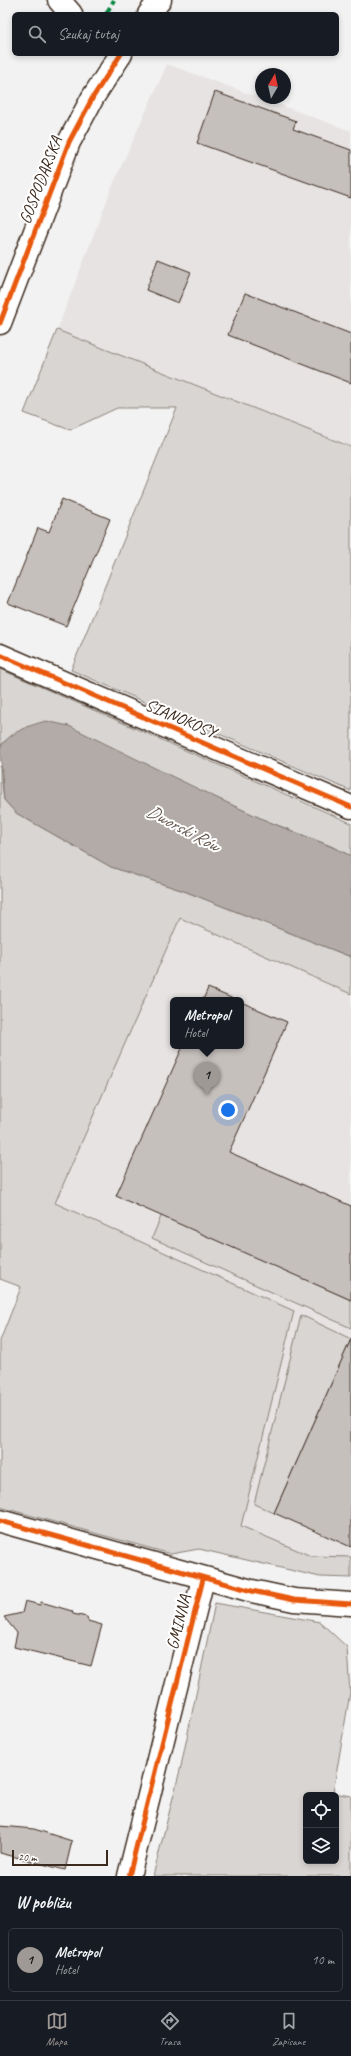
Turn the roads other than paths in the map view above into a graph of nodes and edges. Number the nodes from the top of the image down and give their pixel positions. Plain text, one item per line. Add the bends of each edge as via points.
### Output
1 (59, 0) edge
2 (160, 0) edge
3 (69, 12) edge
4 (151, 12) edge
5 (120, 56) edge
6 (0, 323) edge
7 (0, 655) edge
8 (351, 807) edge
9 (0, 1521) edge
10 (203, 1579) junction
11 (351, 1604) edge
12 (129, 1876) edge

1 - 3 street
2 - 4 street
5 - 6 street, GOSPODARSKA via 93,97 69,142
7 - 8 street, SIANOKOSY
9 - 10 street, GMINNA
10 - 11 street via 294,1600
10 - 12 street, GMINNA

